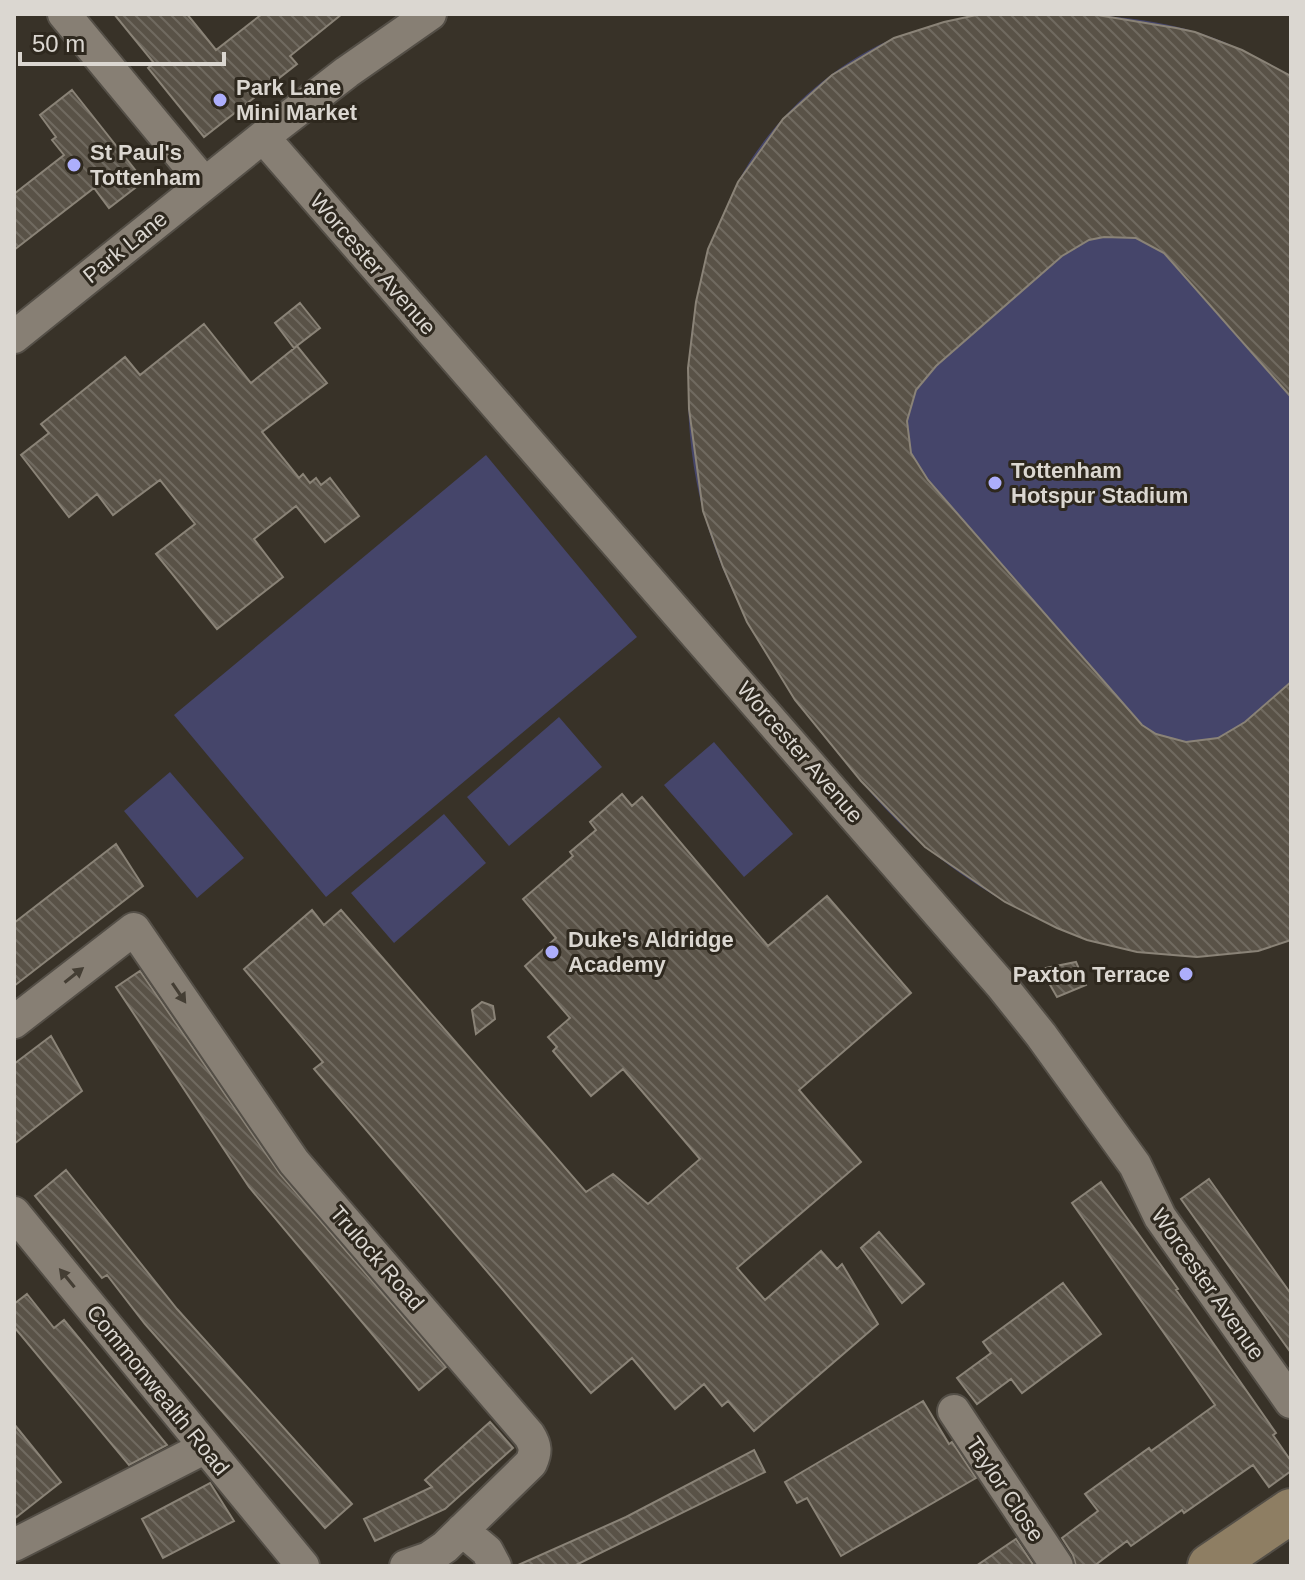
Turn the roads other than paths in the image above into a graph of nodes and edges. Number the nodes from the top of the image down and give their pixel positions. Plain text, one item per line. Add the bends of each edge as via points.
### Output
1 (64, 14) edge
2 (430, 14) edge
3 (263, 137) junction
4 (204, 183) junction
5 (14, 337) edge
6 (14, 1022) edge
7 (14, 1213) edge
8 (1291, 1402) edge
9 (954, 1411) dead end
10 (204, 1448) junction
11 (1291, 1511) edge
12 (462, 1530) junction
13 (14, 1545) edge
14 (303, 1566) edge
15 (406, 1566) edge
16 (495, 1566) edge
17 (1057, 1566) edge
18 (1210, 1566) edge

1 - 4 street
2 - 3 street, Park Lane
3 - 4 street, Park Lane
3 - 8 street, Worcester Avenue via 1002,986 1135,1165 1160,1217
4 - 5 street, Park Lane
6 -> 12 street, Trulock Road via 134,929 294,1162 534,1443 531,1463
10 -> 7 street, Commonwealth Road
9 - 17 street, Taylor Close
10 - 13 street
10 - 14 street, Commonwealth Road
11 - 18 street
12 - 15 street via 429,1558
12 - 16 street via 487,1551

